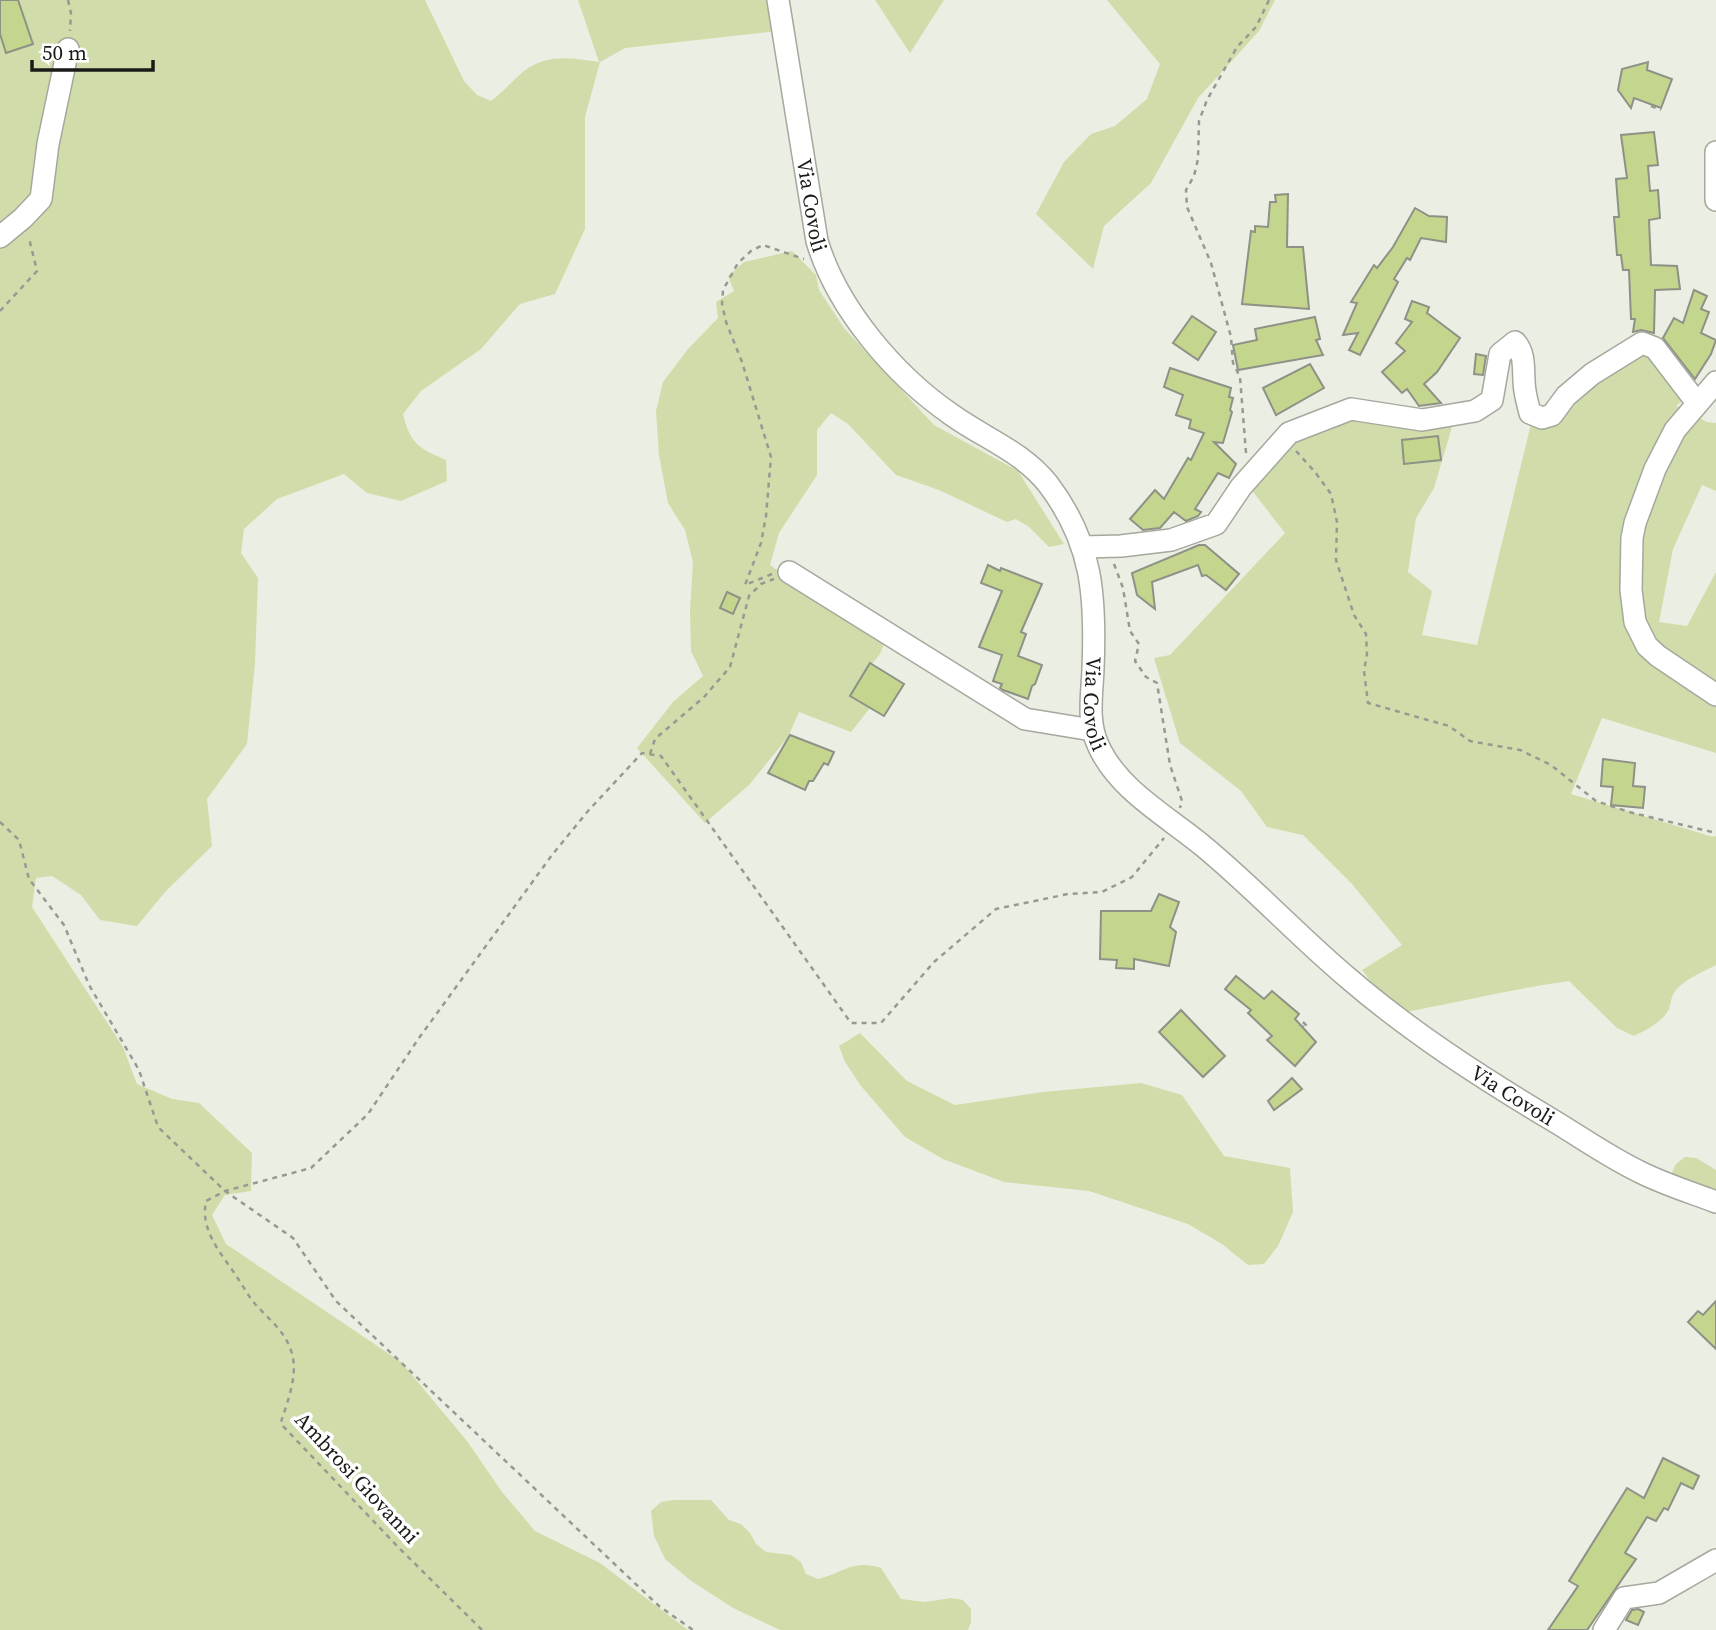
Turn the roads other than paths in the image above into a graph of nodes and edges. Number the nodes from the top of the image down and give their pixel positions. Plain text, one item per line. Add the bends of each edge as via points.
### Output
1 (778, 0) edge
2 (68, 49) road end
3 (1716, 152) edge
4 (1716, 200) edge
5 (0, 237) edge
6 (1716, 383) edge
7 (1697, 403) junction
8 (1083, 547) junction
9 (789, 572) road end
10 (1716, 695) edge
11 (1092, 730) junction
12 (1716, 1202) edge
13 (1716, 1560) edge
14 (1604, 1630) edge

1 - 8 street, Via Covoli via 813,221 836,290 886,355 915,384 950,414 1038,473 1074,525
2 - 5 street via 41,199
3 - 4 street
6 - 7 street
7 - 8 street via 1655,348 1642,344 1592,374 1552,415 1542,418 1530,413 1525,370 1515,342 1500,354 1492,400 1475,411 1422,420 1351,409 1289,433 1241,487 1216,524 1171,540
7 - 10 street via 1663,450 1635,523 1633,612 1647,646
8 - 11 street, Via Covoli via 1094,636
9 - 11 street via 1025,719
11 - 12 street, Via Covoli via 1100,750 1134,790 1399,1020 1463,1066 1635,1170
13 - 14 street via 1659,1593 1624,1598

